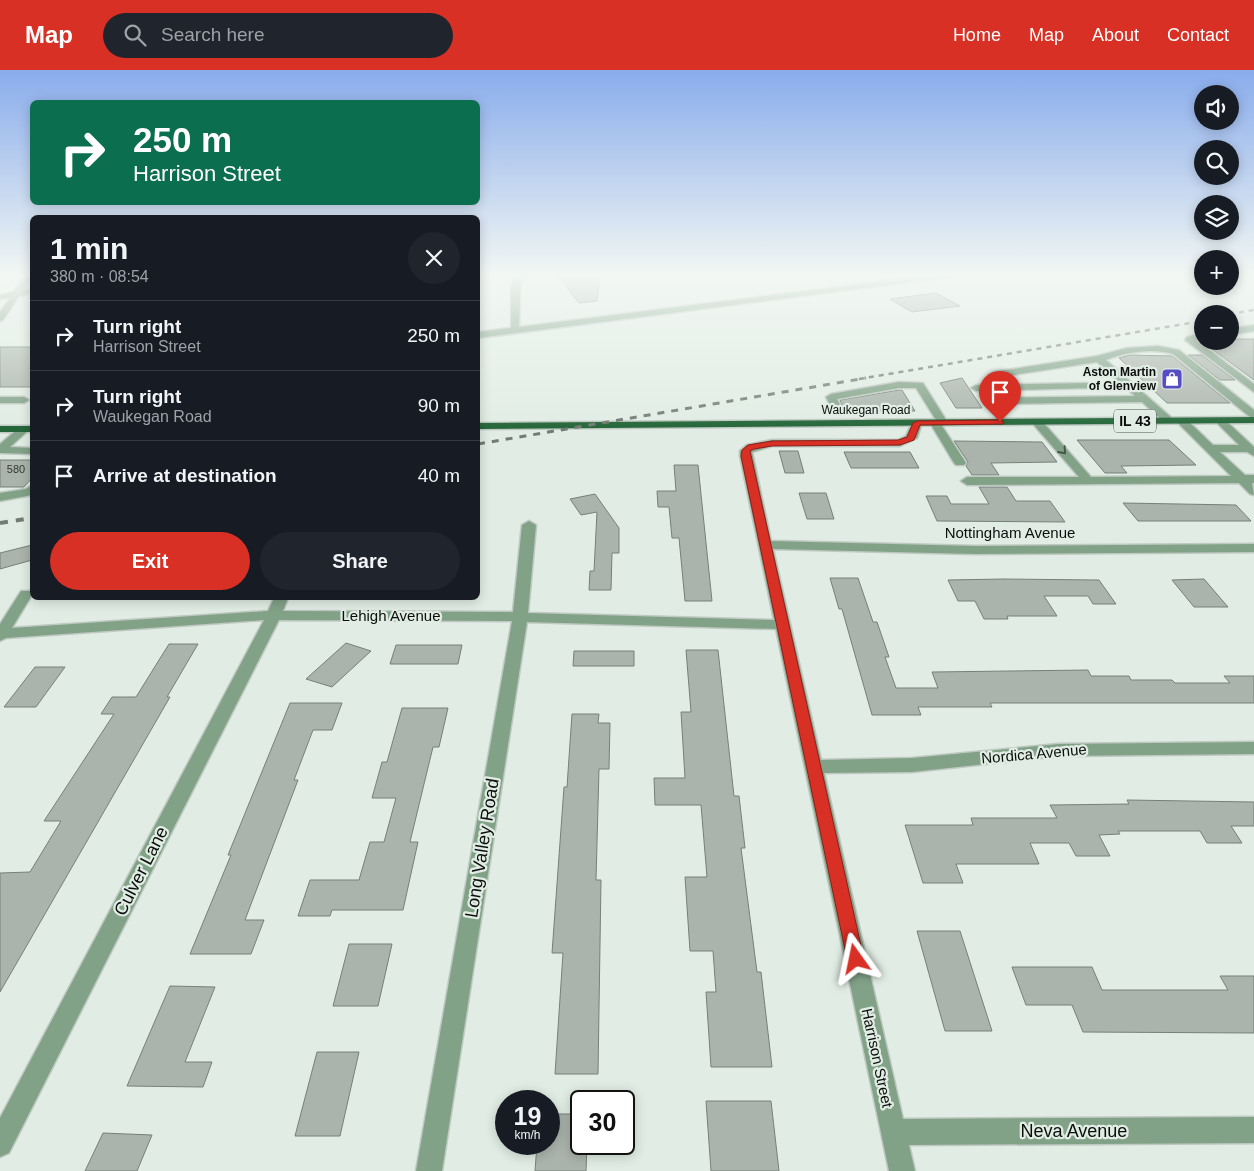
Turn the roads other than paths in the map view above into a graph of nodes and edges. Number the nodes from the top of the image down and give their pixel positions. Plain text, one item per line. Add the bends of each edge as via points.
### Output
1 (515, 326) edge
2 (541, 326) edge
3 (1254, 328) edge
4 (515, 330) junction
5 (1239, 330) edge
6 (480, 335) edge
7 (1203, 350) edge
8 (1098, 358) junction
9 (1065, 364) junction
10 (994, 375) dead end
11 (1088, 386) junction
12 (976, 388) dead end
13 (1254, 389) edge
14 (1145, 399) junction
15 (0, 400) edge
16 (24, 400) dead end
17 (1104, 400) junction
18 (987, 401) dead end
19 (836, 407) dead end
20 (1254, 415) edge
21 (1254, 420) edge
22 (1169, 421) junction
23 (1182, 421) junction
24 (1220, 421) junction
25 (1037, 422) junction
26 (917, 423) junction
27 (939, 423) junction
28 (480, 426) edge
29 (0, 429) edge
30 (28, 429) edge
31 (1210, 448) junction
32 (30, 451) edge
33 (1252, 451) edge
34 (960, 463) dead end
35 (1248, 479) edge
36 (1088, 480) junction
37 (967, 481) dead end
38 (1254, 490) edge
39 (30, 492) edge
40 (0, 497) edge
41 (528, 525) dead end
42 (765, 546) junction
43 (1254, 548) edge
44 (26, 594) dead end
45 (277, 606) edge
46 (520, 617) junction
47 (783, 625) junction
48 (1, 635) edge
49 (1254, 748) edge
50 (814, 767) junction
51 (1254, 1130) edge
52 (893, 1132) junction
53 (0, 1144) edge
54 (429, 1171) edge
55 (902, 1171) edge

1 - 4 street
2 - 4 street
3 - 5 street
4 - 6 street
7 - 13 street
8 - 9 street
8 - 14 street
8 - 20 street via 1115,352 1166,348 1176,352
9 - 10 street
9 - 11 street
11 - 12 street
11 - 17 street
14 - 17 street
14 - 22 street
15 - 16 street
17 - 18 street
19 - 27 street via 830,397 899,385 919,385
21 - 24 main road, Waukegan Road / IL 43
22 - 23 main road, Waukegan Road / IL 43
22 - 25 main road, Waukegan Road / IL 43
23 - 24 main road, Waukegan Road / IL 43
23 - 31 street
24 - 33 street
25 - 27 main road, Waukegan Road / IL 43
25 -> 36 street
26 - 27 main road, Waukegan Road / IL 43
26 - 28 main road, Waukegan Road / IL 43
26 - 42 street, Harrison Street via 911,438 900,443 772,443 751,446 746,450
27 - 34 street
29 - 30 main road
30 - 32 street via 0,450
31 - 33 street
31 - 35 street
35 - 36 street
35 - 38 street
36 - 37 street
39 - 40 street
41 - 46 street, Long Valley Road
42 - 43 street, Nottingham Avenue via 974,550
42 - 47 street, Harrison Street
44 - 48 street
45 - 46 street, Lehigh Avenue
45 - 48 street, Lehigh Avenue
45 - 53 street, Culver Lane
46 - 47 street, Lehigh Avenue
46 - 54 street, Long Valley Road
47 - 50 street, Harrison Street
49 - 50 street, Nordica Avenue via 1060,750 912,765
50 - 52 street, Harrison Street
51 - 52 street, Neva Avenue
52 - 55 street, Harrison Street

